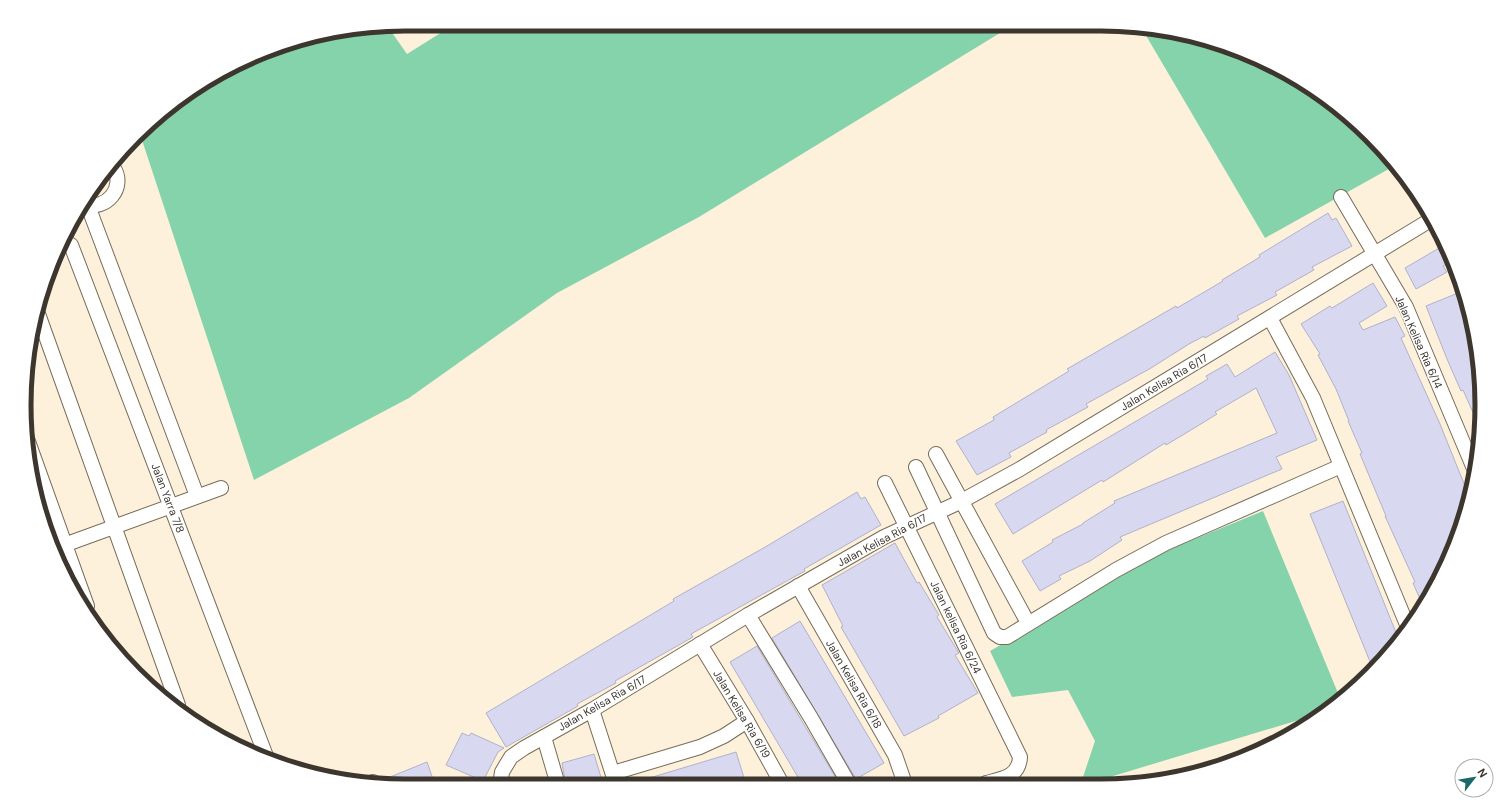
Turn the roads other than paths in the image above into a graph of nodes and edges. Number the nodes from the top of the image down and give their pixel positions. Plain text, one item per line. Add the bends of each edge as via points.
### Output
1 (114, 169) edge
2 (1341, 197) dead end
3 (89, 205) edge
4 (87, 208) edge
5 (1427, 222) edge
6 (68, 243) edge
7 (1374, 253) junction
8 (1270, 318) junction
9 (40, 323) edge
10 (936, 454) dead end
11 (1471, 461) edge
12 (916, 466) dead end
13 (1341, 466) junction
14 (37, 475) edge
15 (885, 483) dead end
16 (221, 488) dead end
17 (197, 496) junction
18 (960, 502) junction
19 (171, 506) junction
20 (936, 512) junction
21 (906, 525) junction
22 (114, 527) junction
23 (59, 547) edge
24 (68, 567) edge
25 (798, 586) junction
26 (748, 615) junction
27 (1406, 622) edge
28 (1028, 623) junction
29 (700, 644) junction
30 (177, 702) edge
31 (592, 710) junction
32 (747, 721) junction
33 (544, 737) junction
34 (264, 752) edge
35 (501, 778) edge
36 (556, 779) edge
37 (614, 779) edge
38 (776, 779) edge
39 (846, 779) edge
40 (903, 779) edge
41 (1001, 779) edge

1 - 3 street via 118,176 116,192 104,203
2 - 7 street, Jalan Kelisa Ria 6/14
4 - 17 street
5 - 7 street, Jalan Kelisa Ria 6/17
6 - 19 street, Jalan Yarra 7/8
7 - 8 street, Jalan Kelisa Ria 6/17
7 - 11 street, Jalan Kelisa Ria 6/14 via 1406,307
8 - 13 street via 1313,398
8 - 18 street, Jalan Kelisa Ria 6/17
9 - 22 street
10 - 18 street
12 - 20 street
13 - 27 street
13 - 28 street via 1166,543
14 - 23 street
15 - 21 street, Jalan kelisa Ria 6/24
16 - 17 street
17 - 19 street
18 - 20 street, Jalan Kelisa Ria 6/17
18 - 28 street
19 - 22 street
19 - 34 street, Jalan Yarra 7/8
20 - 21 street, Jalan Kelisa Ria 6/17
20 - 28 street via 994,633 1000,637 1007,637
21 - 25 street, Jalan Kelisa Ria 6/17
21 - 41 street, Jalan kelisa Ria 6/24 via 1020,757 1016,771
22 - 23 street
22 - 30 street
23 - 24 street
25 - 26 street, Jalan Kelisa Ria 6/17
25 - 40 street, Jalan Kelisa Ria 6/18 via 895,755
26 - 29 street, Jalan Kelisa Ria 6/17
26 - 39 street
29 - 31 street, Jalan Kelisa Ria 6/17
29 - 32 street, Jalan Kelisa Ria 6/19
31 - 33 street, Jalan Kelisa Ria 6/17
31 - 37 street
32 - 37 street via 700,748
32 - 38 street, Jalan Kelisa Ria 6/19
33 - 35 street, Jalan Kelisa Ria 6/17 via 511,757
33 - 36 street

